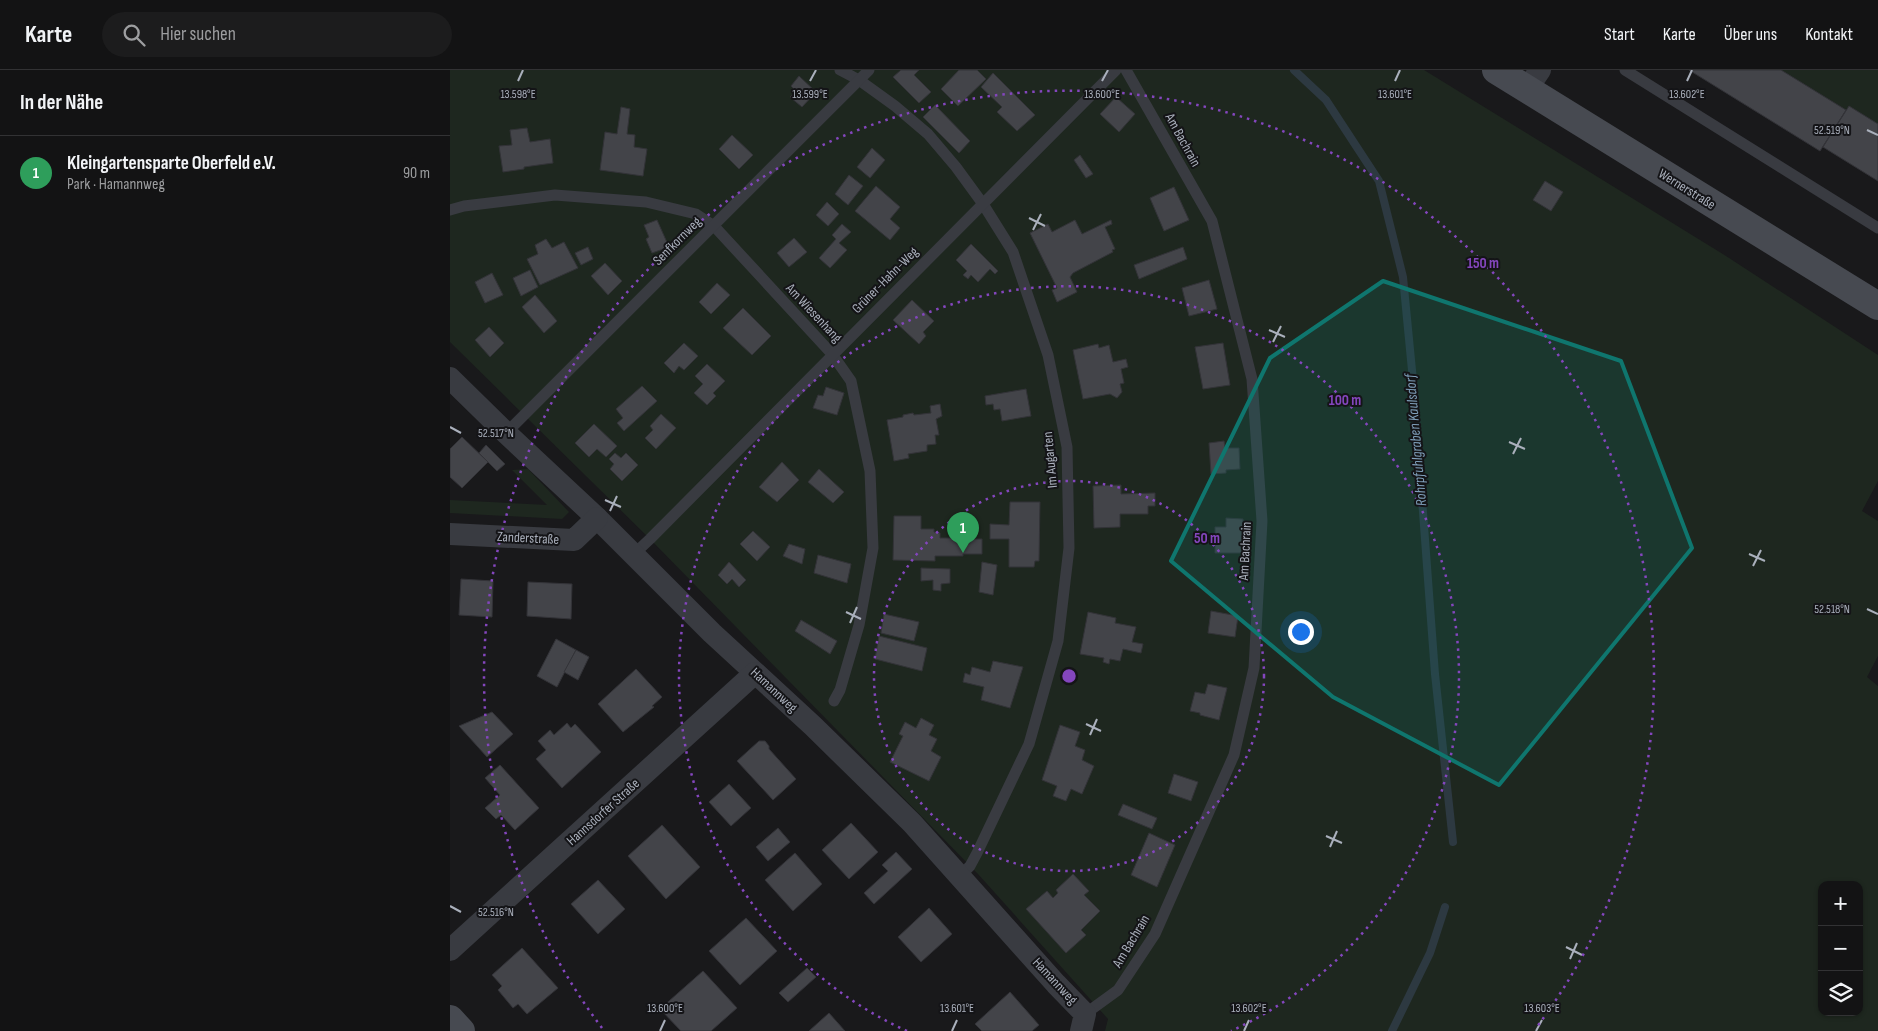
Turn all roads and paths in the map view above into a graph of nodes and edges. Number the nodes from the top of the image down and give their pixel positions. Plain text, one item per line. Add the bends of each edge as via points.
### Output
1 (840, 70) edge
2 (869, 70) edge
3 (1116, 70) edge
4 (1126, 70) edge
5 (1496, 70) edge
6 (1625, 70) edge
7 (1534, 79) edge
8 (859, 80) junction
9 (983, 204) junction
10 (450, 210) edge
11 (714, 226) junction
12 (1878, 228) edge
13 (1878, 306) edge
14 (832, 354) junction
15 (450, 378) edge
16 (506, 433) junction
17 (597, 518) junction
18 (450, 534) edge
19 (632, 554) junction
20 (755, 672) junction
21 (834, 701) dead end
22 (960, 876) junction
23 (450, 950) edge
24 (450, 1019) edge
25 (1083, 1022) edge
26 (461, 1031) edge

1 - 8 lane, Im Augarten
2 - 8 lane, Senfkornweg
3 - 9 lane, Grüner-Hahn-Weg
4 - 25 lane, Am Bachrain via 1212,221 1252,379 1262,521 1254,668 1234,755 1155,934 1118,990
5 - 7 street, Wernerstraße
6 - 12 lane
7 - 13 street, Wernerstraße
8 - 9 lane, Im Augarten via 928,134
8 - 11 lane, Senfkornweg
9 - 14 lane, Grüner-Hahn-Weg
9 - 22 lane, Im Augarten via 1014,252 1048,355 1066,447 1069,548 1058,641 1029,744 977,853
10 - 11 lane, Am Wiesenhang via 555,195 646,202 696,214
11 - 14 lane, Am Wiesenhang
11 - 16 lane, Senfkornweg
14 - 19 lane, Grüner-Hahn-Weg
14 - 21 lane, Am Wiesenhang via 851,381 870,471 872,548 859,625
15 - 16 street, Hamannweg
16 - 17 street, Hamannweg
17 - 18 street, Zanderstraße via 574,540
17 - 19 street, Hamannweg
19 - 20 street, Hamannweg
20 - 22 street, Hamannweg via 912,823
20 - 23 street, Hannsdorfer Straße
22 - 25 street, Hamannweg via 1056,984
24 - 26 street

